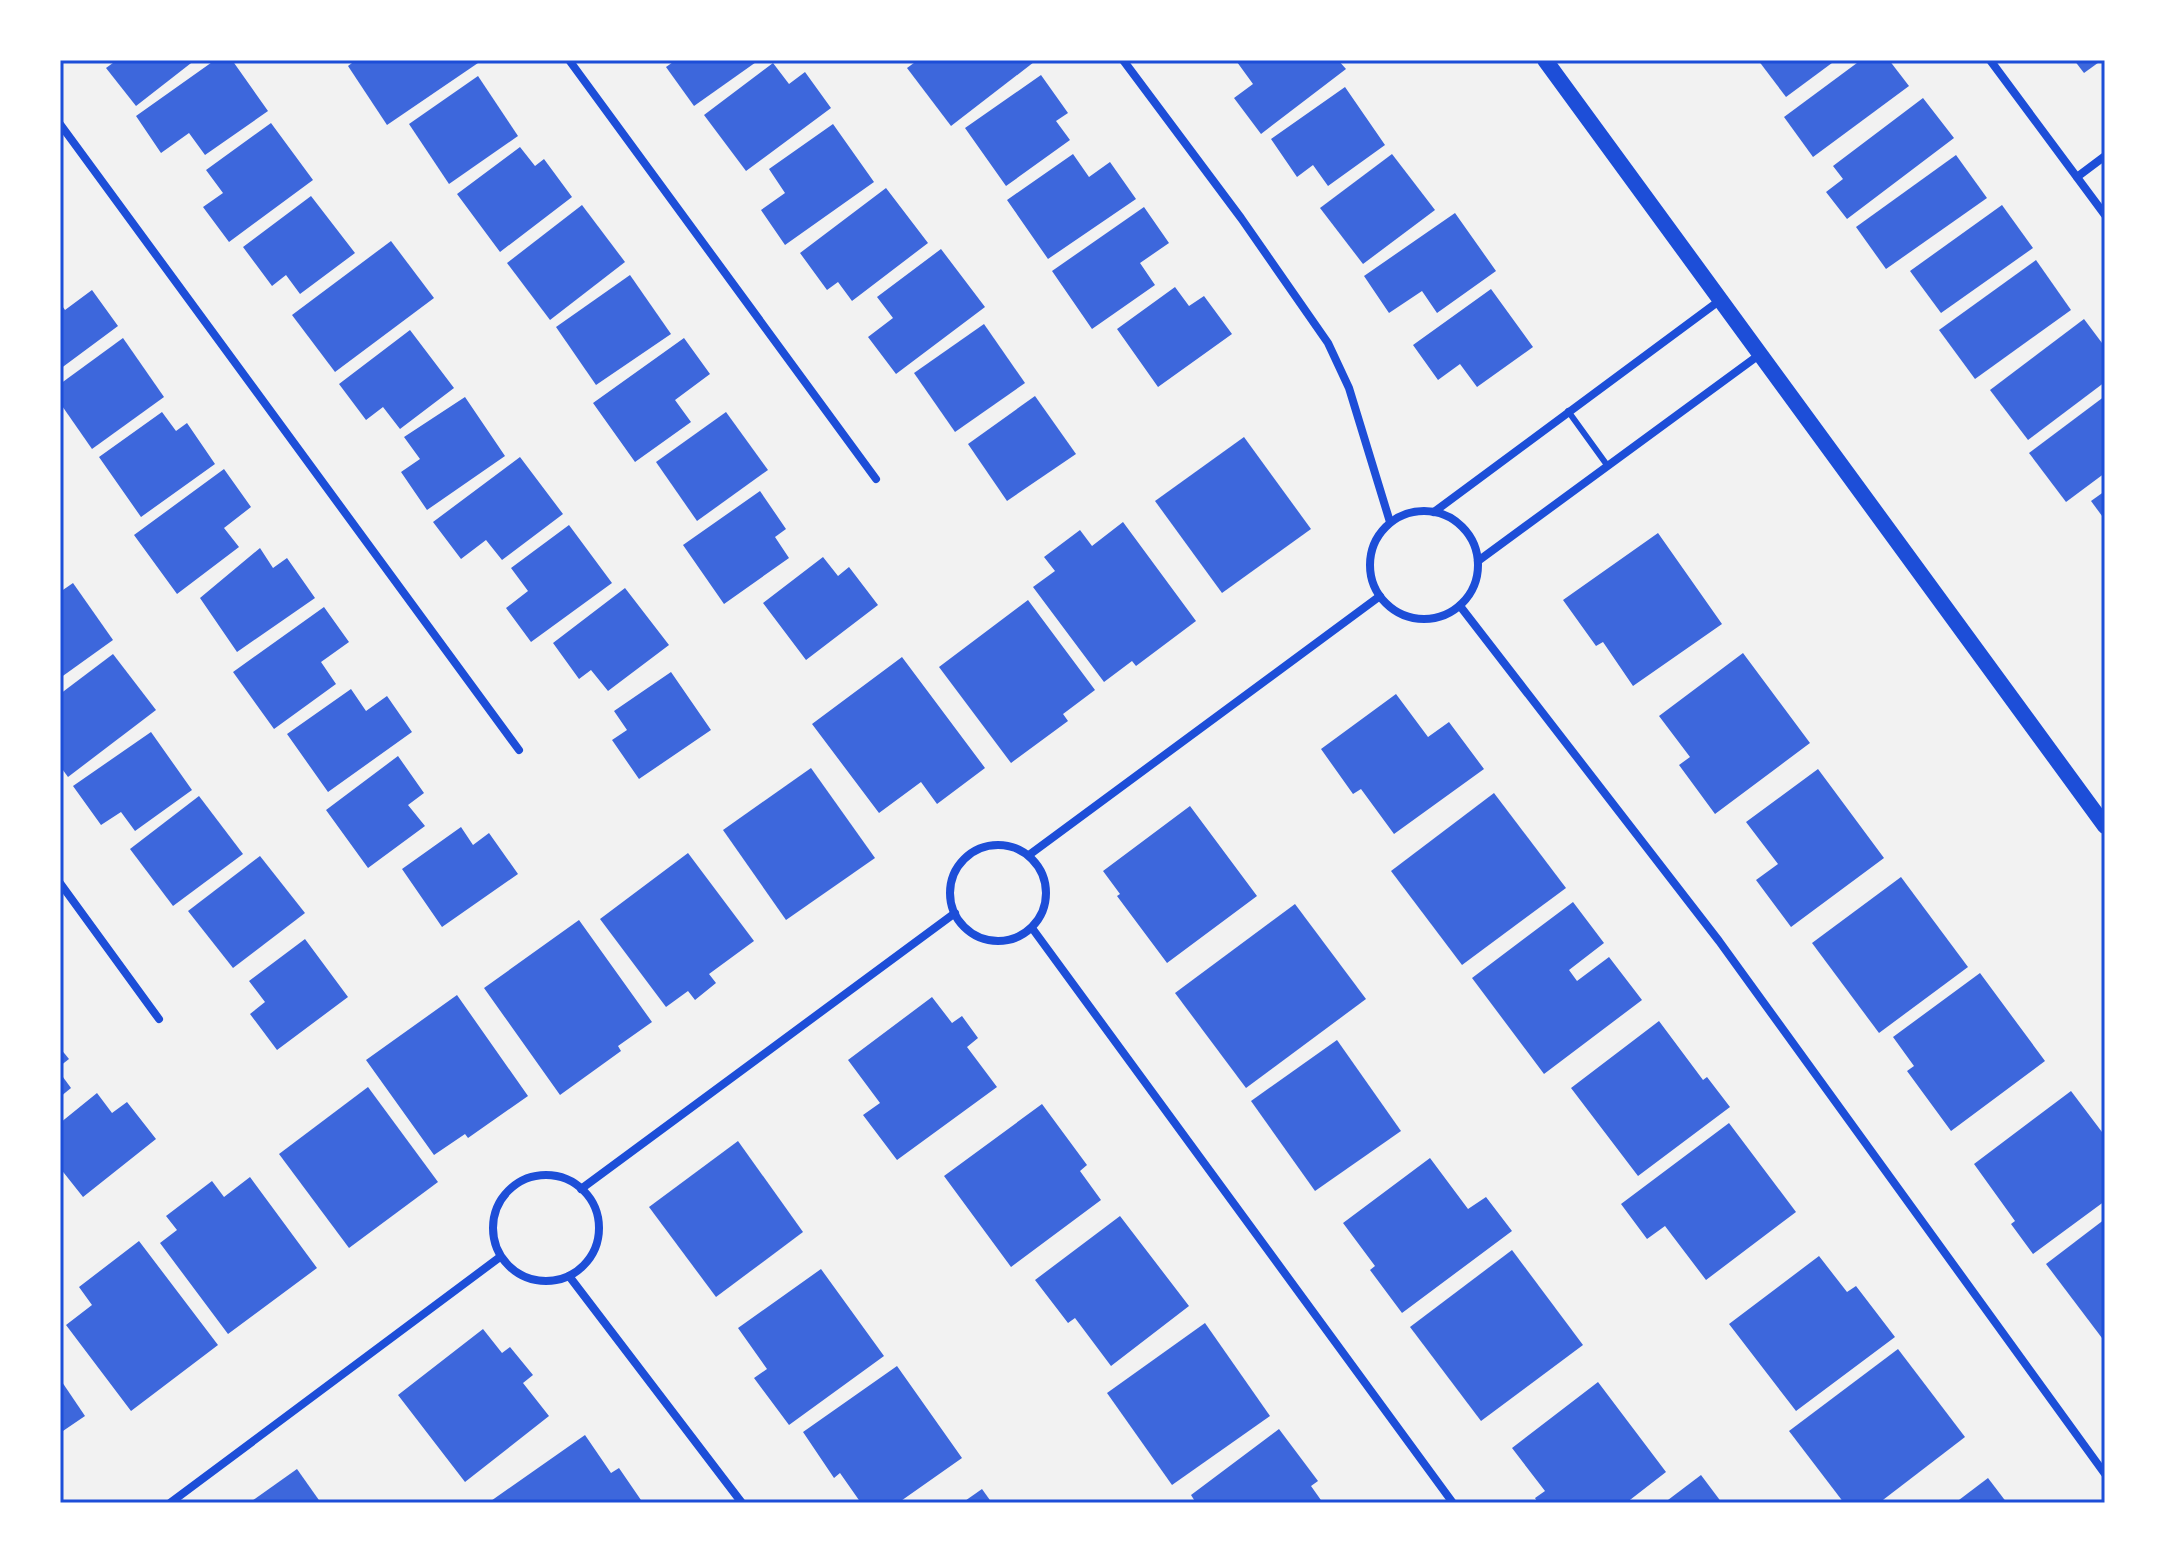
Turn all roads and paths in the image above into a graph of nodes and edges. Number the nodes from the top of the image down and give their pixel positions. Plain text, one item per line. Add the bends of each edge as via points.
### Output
1 (569, 60) edge
2 (1123, 60) edge
3 (1545, 60) edge
4 (1990, 60) edge
5 (60, 124) edge
6 (2105, 156) edge
7 (2077, 177) junction
8 (2105, 215) edge
9 (1719, 301) junction
10 (1759, 355) junction
11 (1568, 411) junction
12 (1607, 465) junction
13 (876, 479) dead end
14 (1434, 512) junction
15 (1390, 522) junction
16 (1478, 561) junction
17 (1380, 596) junction
18 (1460, 606) junction
19 (519, 750) dead end
20 (2105, 826) edge
21 (1029, 855) junction
22 (60, 883) edge
23 (955, 913) junction
24 (1032, 928) junction
25 (159, 1019) dead end
26 (581, 1189) junction
27 (500, 1257) junction
28 (569, 1276) junction
29 (2105, 1474) edge
30 (170, 1503) edge
31 (742, 1503) edge
32 (1453, 1503) edge

1 - 13 street
2 - 15 street via 1328,343 1349,388
3 - 9 main road
4 - 7 street
5 - 19 street
6 - 7 street
7 - 8 street
9 - 10 main road
9 - 11 street
10 - 12 street
10 - 20 main road
11 - 12 lane
11 - 14 street
12 - 16 street
14 - 15 street via 1405,514
14 - 16 street via 1459,523 1471,536
15 - 17 street via 1371,550 1369,570
16 - 18 street via 1472,591
17 - 18 street via 1401,615 1420,619 1438,618
17 - 21 street
18 - 29 street via 1719,941
21 - 23 street via 995,845 965,858 950,888
21 - 24 street via 1045,882 1046,898
22 - 25 street
23 - 24 street via 970,933 985,939 1002,942
23 - 26 street
24 - 32 street
26 - 27 street via 557,1176 539,1175 508,1191 492,1222
26 - 28 street via 596,1208 598,1239 583,1267
27 - 28 street via 510,1269 538,1282
27 - 30 street
28 - 31 street

